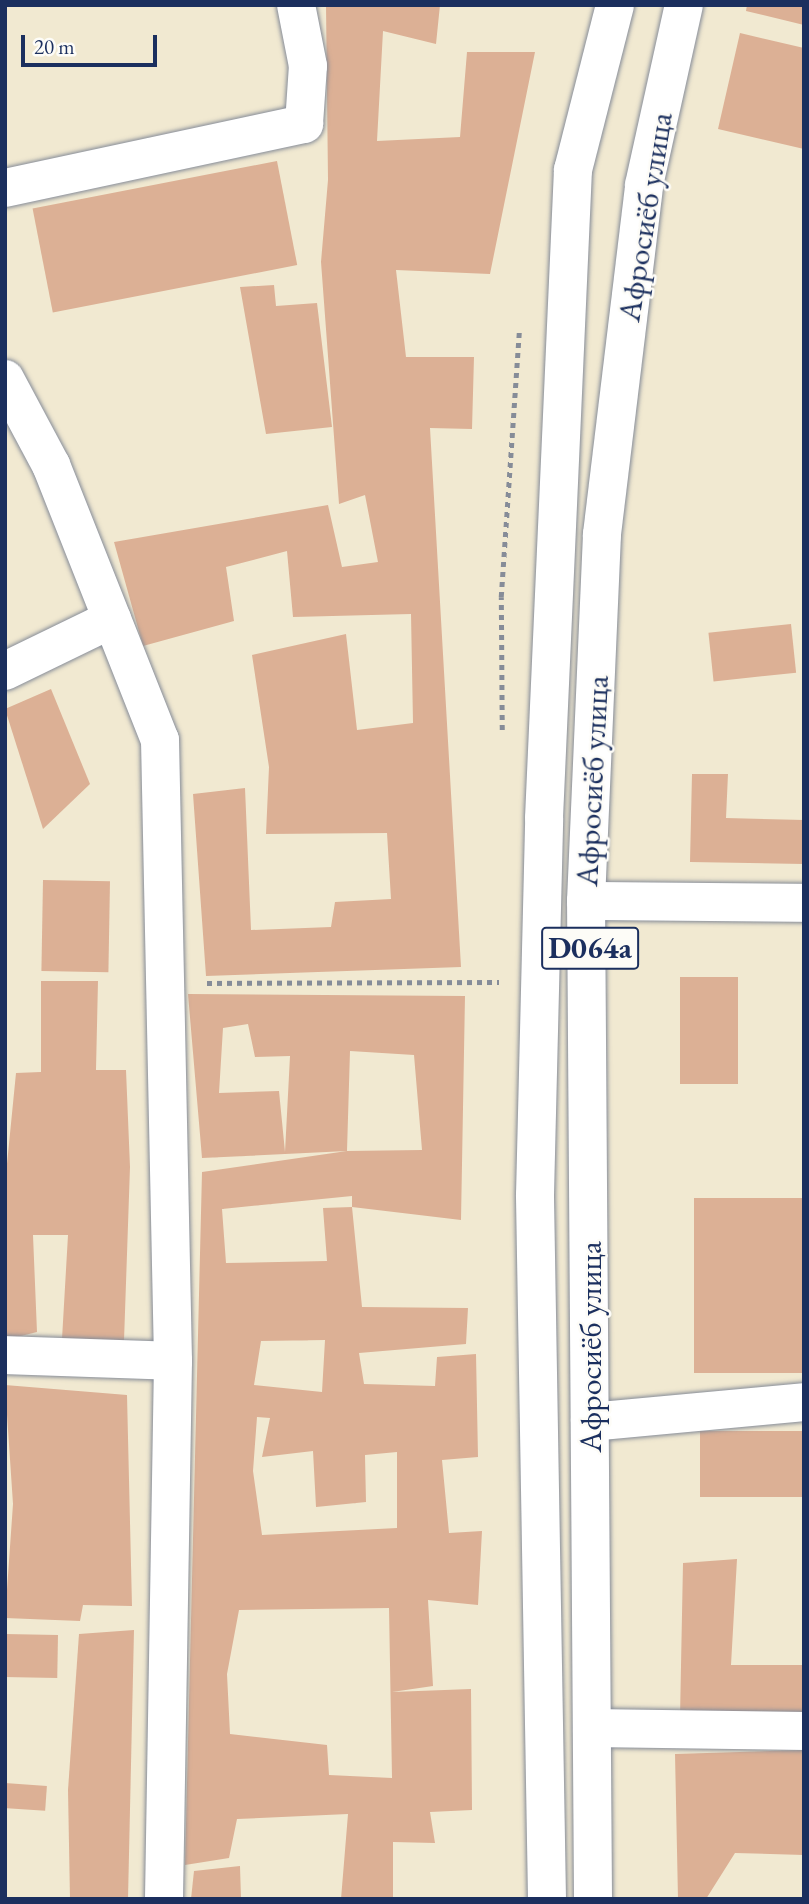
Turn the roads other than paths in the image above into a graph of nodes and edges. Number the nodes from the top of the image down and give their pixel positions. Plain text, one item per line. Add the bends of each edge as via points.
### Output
1 (296, 5) edge
2 (615, 5) edge
3 (684, 5) edge
4 (5, 188) edge
5 (5, 379) edge
6 (112, 618) junction
7 (5, 671) edge
8 (586, 901) junction
9 (804, 903) edge
10 (5, 1355) edge
11 (173, 1361) junction
12 (804, 1402) edge
13 (590, 1423) junction
14 (592, 1728) junction
15 (804, 1731) edge
16 (164, 1899) edge
17 (547, 1899) edge
18 (593, 1899) edge

1 - 4 main road via 308,66 304,124
2 - 17 main road, Афросиёб улица / D064a via 573,170 540,982 535,1195
3 - 8 main road, Афросиёб улица / D064a via 644,185 602,534
5 - 6 main road via 51,465
6 - 7 main road
6 - 11 main road via 160,740 161,984
8 - 9 main road
8 - 13 main road, Афросиёб улица / D064a
10 - 11 main road
11 - 16 main road
12 - 13 main road
13 - 14 main road, Афросиёб улица / D064a
14 - 15 main road
14 - 18 main road, Афросиёб улица / D064a

